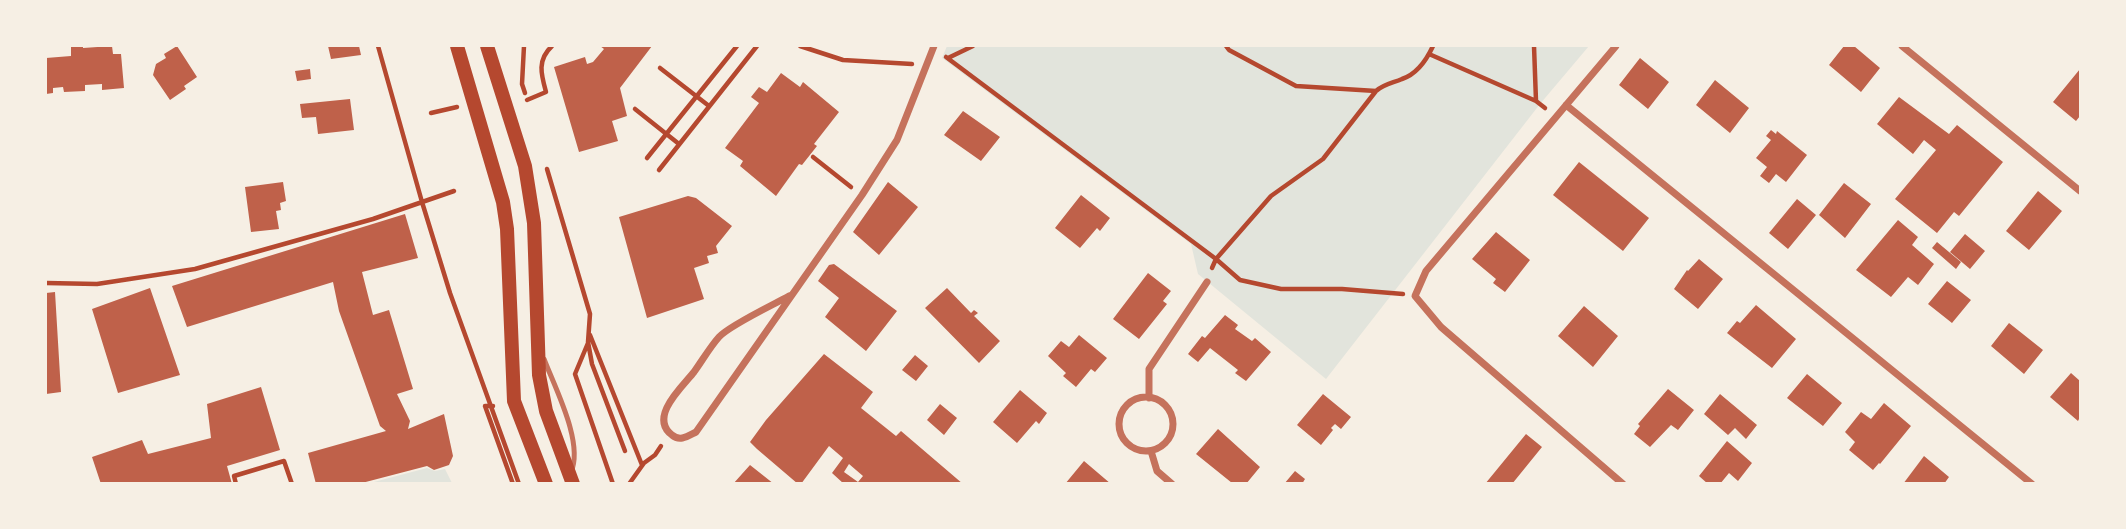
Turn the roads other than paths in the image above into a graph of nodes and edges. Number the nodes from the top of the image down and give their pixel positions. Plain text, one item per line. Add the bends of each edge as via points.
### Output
1 (457, 46) edge
2 (487, 46) edge
3 (1616, 46) edge
4 (1902, 46) edge
5 (933, 48) edge
6 (1566, 105) junction
7 (2081, 191) edge
8 (1207, 282) dead end
9 (789, 296) junction
10 (538, 344) junction
11 (539, 375) junction
12 (512, 376) junction
13 (1149, 398) junction
14 (1151, 451) junction
15 (571, 479) edge
16 (545, 484) edge
17 (1172, 484) edge
18 (1623, 484) edge
19 (2032, 484) edge

1 - 12 main road via 503,202
2 - 10 main road via 525,166 534,223
3 - 6 street
4 - 7 street
5 - 9 street via 897,141
6 - 18 street via 1426,271 1415,296 1441,327
6 - 19 street
8 - 13 street via 1149,369
9 - 9 street via 696,432 685,438 669,434 665,412 721,335
10 - 11 main road
10 - 15 lane via 574,440
11 - 12 main road
11 - 15 main road via 546,411
12 - 16 main road via 514,401
13 - 14 street via 1170,411 1173,428 1166,443
13 - 14 street via 1131,402 1119,425 1126,442
14 - 17 street via 1157,471

